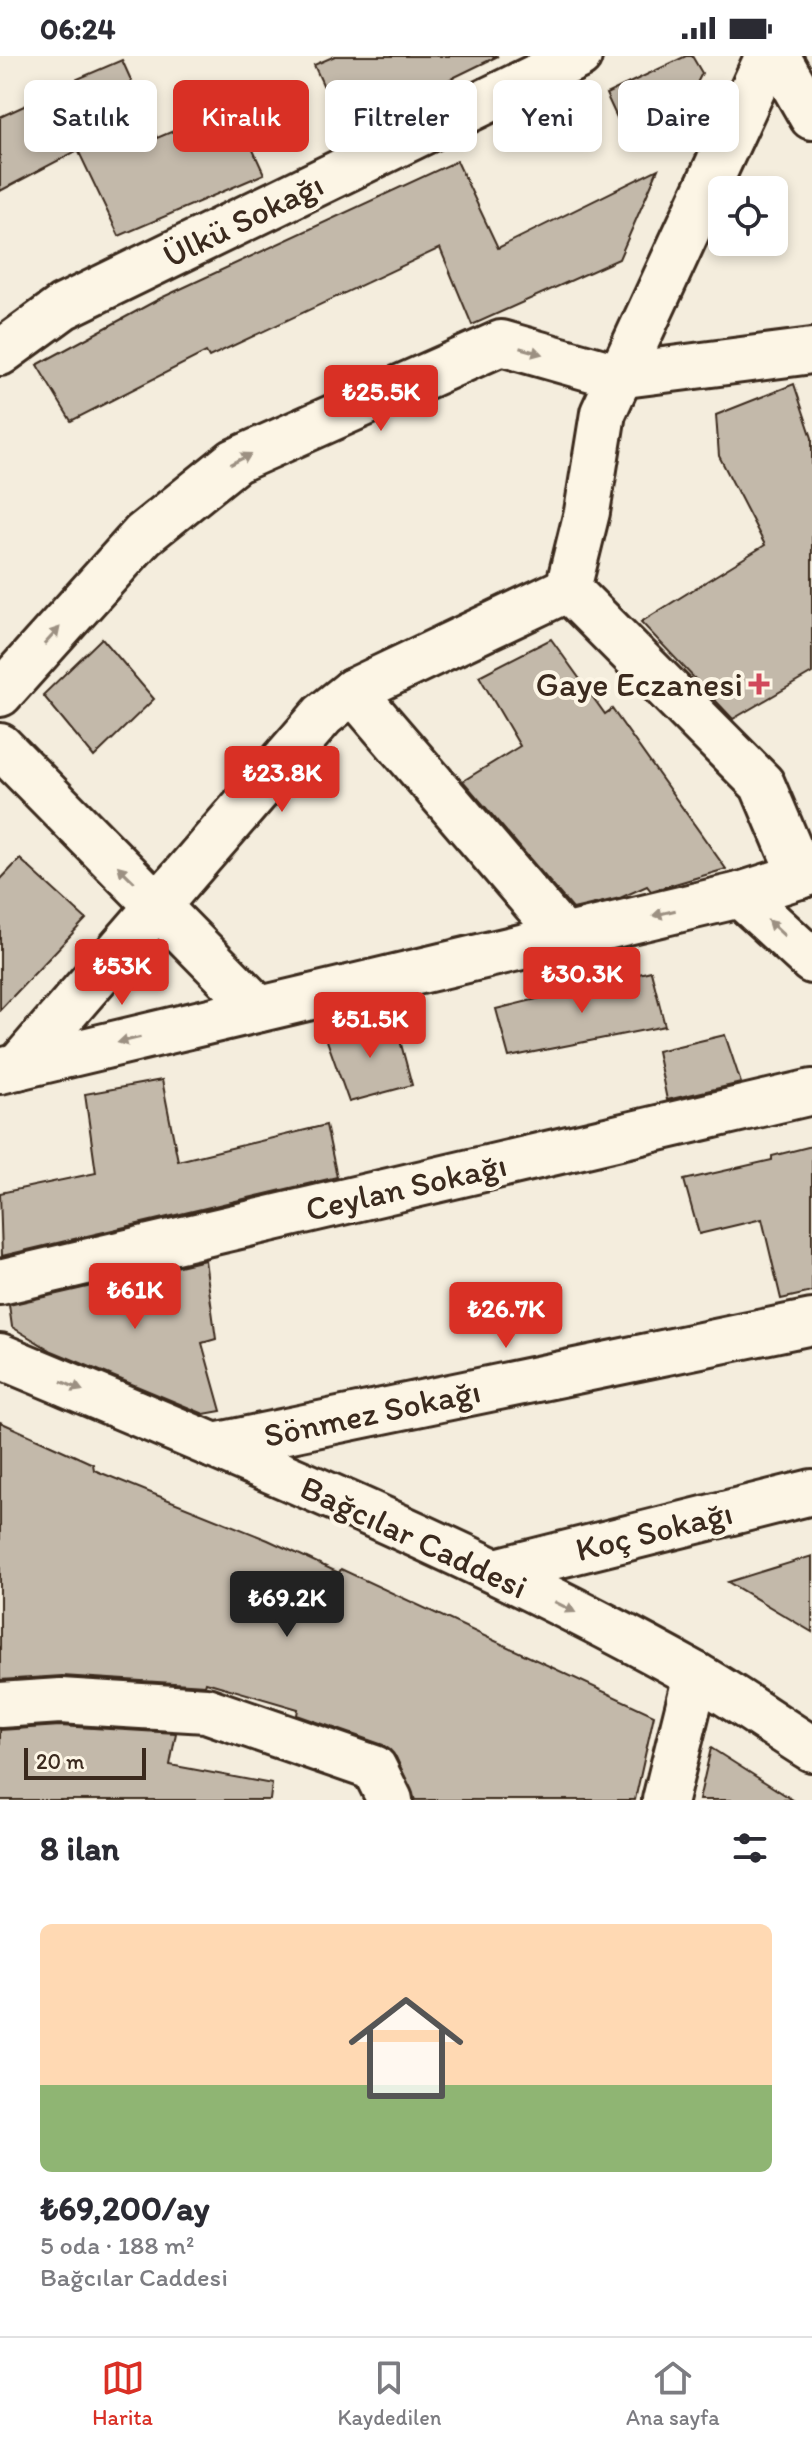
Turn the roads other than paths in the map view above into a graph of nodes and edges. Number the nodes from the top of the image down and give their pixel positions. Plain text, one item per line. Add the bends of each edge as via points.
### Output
1 (579, 56) edge
2 (768, 56) edge
3 (777, 56) edge
4 (812, 117) edge
5 (0, 353) edge
6 (811, 353) edge
7 (617, 376) junction
8 (568, 589) junction
9 (353, 691) junction
10 (0, 694) edge
11 (0, 746) edge
12 (806, 874) edge
13 (740, 895) junction
14 (156, 905) junction
15 (564, 937) junction
16 (812, 961) edge
17 (259, 1009) junction
18 (9, 1069) edge
19 (812, 1092) edge
20 (0, 1282) edge
21 (812, 1322) edge
22 (0, 1356) edge
23 (214, 1446) junction
24 (812, 1492) edge
25 (496, 1571) junction
26 (696, 1675) junction
27 (0, 1705) edge
28 (812, 1749) edge
29 (390, 1800) edge
30 (665, 1800) edge

1 - 5 street, Ülkü Sokağı via 63,307
2 - 7 street
3 - 4 street
6 - 7 street
7 - 8 street via 603,413
10 -> 7 street via 143,535 235,461 501,343
8 - 9 street
8 - 12 street via 762,784
9 - 14 street via 323,715
9 - 15 street
14 -> 11 street
12 - 13 street
13 -> 15 street
16 -> 13 street
14 - 17 street
14 - 18 street
15 - 17 street
17 -> 18 street
19 - 20 street, Ceylan Sokağı
21 - 23 street, Sönmez Sokağı
22 -> 23 street, Bağcılar Caddesi
23 - 25 street, Bağcılar Caddesi
24 - 25 street, Koç Sokağı
25 -> 26 street, Bağcılar Caddesi
26 - 28 street, Bağcılar Caddesi
26 - 30 street
27 - 29 street via 60,1701 206,1710 374,1768

